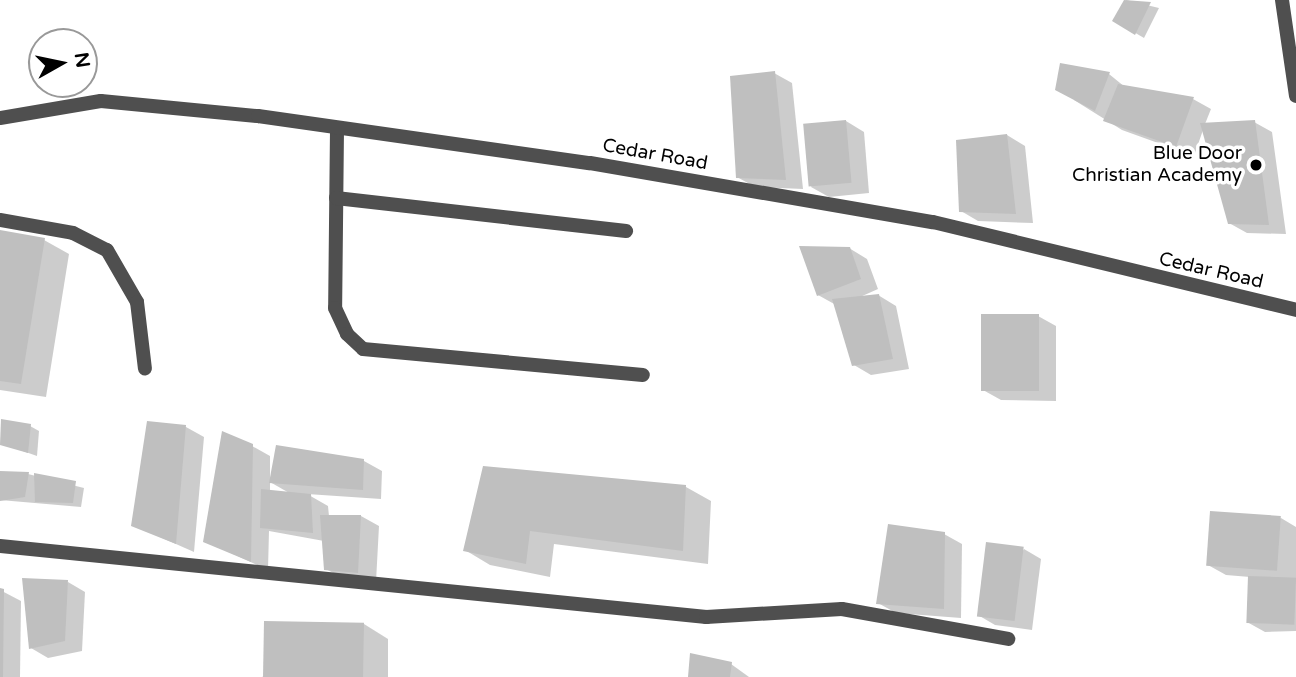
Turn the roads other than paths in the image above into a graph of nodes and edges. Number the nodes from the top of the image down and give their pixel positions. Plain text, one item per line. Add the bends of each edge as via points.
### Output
1 (1282, 0) edge
2 (1296, 96) edge
3 (0, 118) edge
4 (337, 129) junction
5 (336, 198) junction
6 (0, 220) edge
7 (626, 231) dead end
8 (1296, 310) edge
9 (145, 369) dead end
10 (643, 375) dead end
11 (0, 546) edge
12 (1009, 639) dead end

1 - 2 street
3 - 4 street, Cedar Road via 101,101
4 - 5 street
4 - 8 street, Cedar Road via 590,163 933,222
5 - 7 street
5 - 10 street via 335,307 347,334 363,349
6 - 9 street via 73,233 107,250 137,302
11 - 12 street via 706,617 842,609

